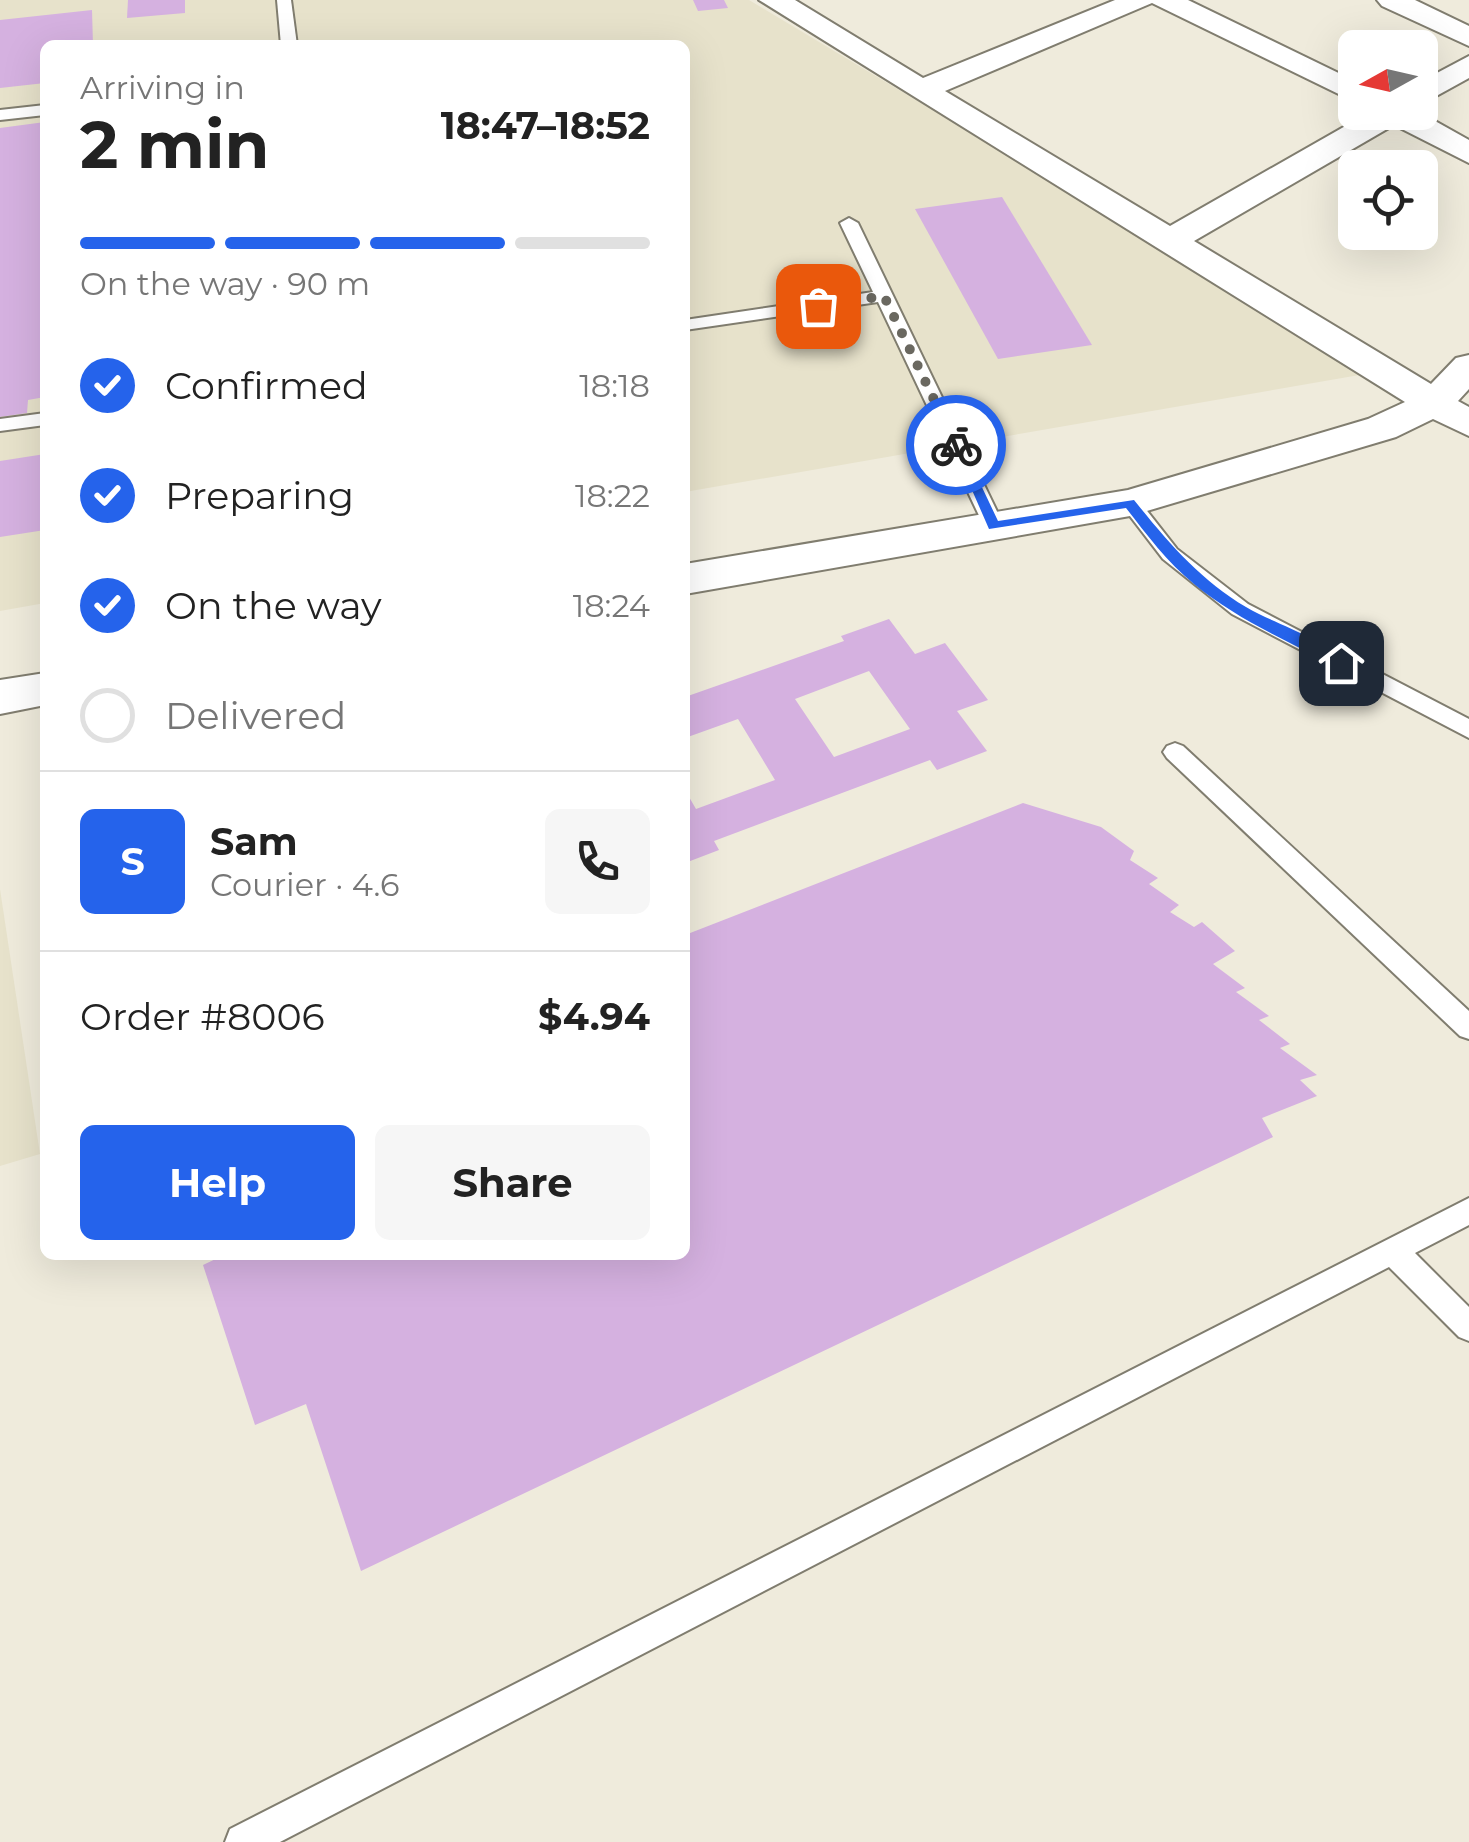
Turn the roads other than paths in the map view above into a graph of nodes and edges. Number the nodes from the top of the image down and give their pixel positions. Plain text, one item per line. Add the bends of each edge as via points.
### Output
1 (284, 0) edge
2 (774, 0) edge
3 (1140, 0) edge
4 (1164, 0) edge
5 (1392, 0) edge
6 (1469, 36) edge
7 (288, 40) edge
8 (1469, 65) edge
9 (1338, 85) edge
10 (1438, 85) edge
11 (923, 89) junction
12 (40, 111) edge
13 (0, 116) edge
14 (1363, 130) edge
15 (1427, 130) edge
16 (1469, 153) edge
17 (849, 223) dead end
18 (1171, 240) junction
19 (884, 296) junction
20 (690, 324) edge
21 (1469, 366) edge
22 (1452, 414) edge
23 (40, 420) edge
24 (0, 426) edge
25 (1130, 503) junction
26 (994, 526) junction
27 (690, 578) edge
28 (40, 690) edge
29 (0, 697) edge
30 (1469, 729) edge
31 (1175, 752) dead end
32 (1469, 1028) edge
33 (1469, 1211) edge
34 (1392, 1250) junction
35 (1469, 1327) edge
36 (243, 1842) edge

1 - 7 lane
2 - 11 street
3 - 11 street
4 - 9 street
5 - 6 street
8 - 10 street
11 - 18 street
12 - 13 lane
14 - 18 street
15 - 16 street
17 - 19 lane
18 - 22 street
19 - 20 lane
19 - 26 lane
21 - 22 street
22 - 25 street via 1382,428
23 - 24 lane
25 - 26 street
25 - 30 lane via 1170,554 1240,610
26 - 27 street
28 - 29 street
31 - 32 lane
33 - 34 lane
34 - 35 lane
34 - 36 lane

